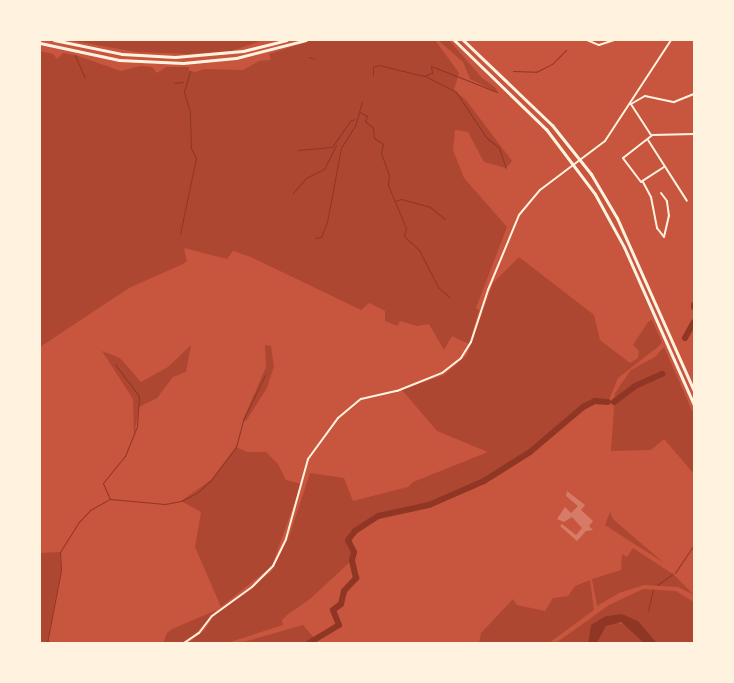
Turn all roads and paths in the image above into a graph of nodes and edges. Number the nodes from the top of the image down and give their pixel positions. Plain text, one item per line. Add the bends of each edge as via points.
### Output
1 (54, 40) edge
2 (287, 40) edge
3 (306, 40) edge
4 (454, 40) edge
5 (463, 40) edge
6 (587, 40) edge
7 (614, 40) edge
8 (671, 40) edge
9 (40, 43) edge
10 (694, 94) edge
11 (631, 104) junction
12 (694, 134) edge
13 (652, 136) junction
14 (648, 140) junction
15 (664, 167) junction
16 (643, 182) junction
17 (661, 193) dead end
18 (687, 201) dead end
19 (694, 391) edge
20 (694, 405) edge
21 (184, 643) edge

1 - 2 highway via 122,54 175,57 238,52
3 - 9 highway via 236,58 183,63 119,60
4 - 20 highway via 546,129 595,194 626,253
5 - 19 highway via 552,125 592,174 617,218
6 - 7 street via 599,45
8 - 11 street via 635,92
10 - 11 street via 674,102 645,96
11 - 13 street
11 - 21 street via 605,141 526,204 513,224 471,342 461,358 442,373 397,390 361,398 338,418 308,459 286,539 273,566
12 - 13 street
13 - 14 street
14 - 15 street
14 - 16 street via 623,158 638,180
15 - 16 street
15 - 18 street
16 - 17 street via 664,237 669,216 667,201

